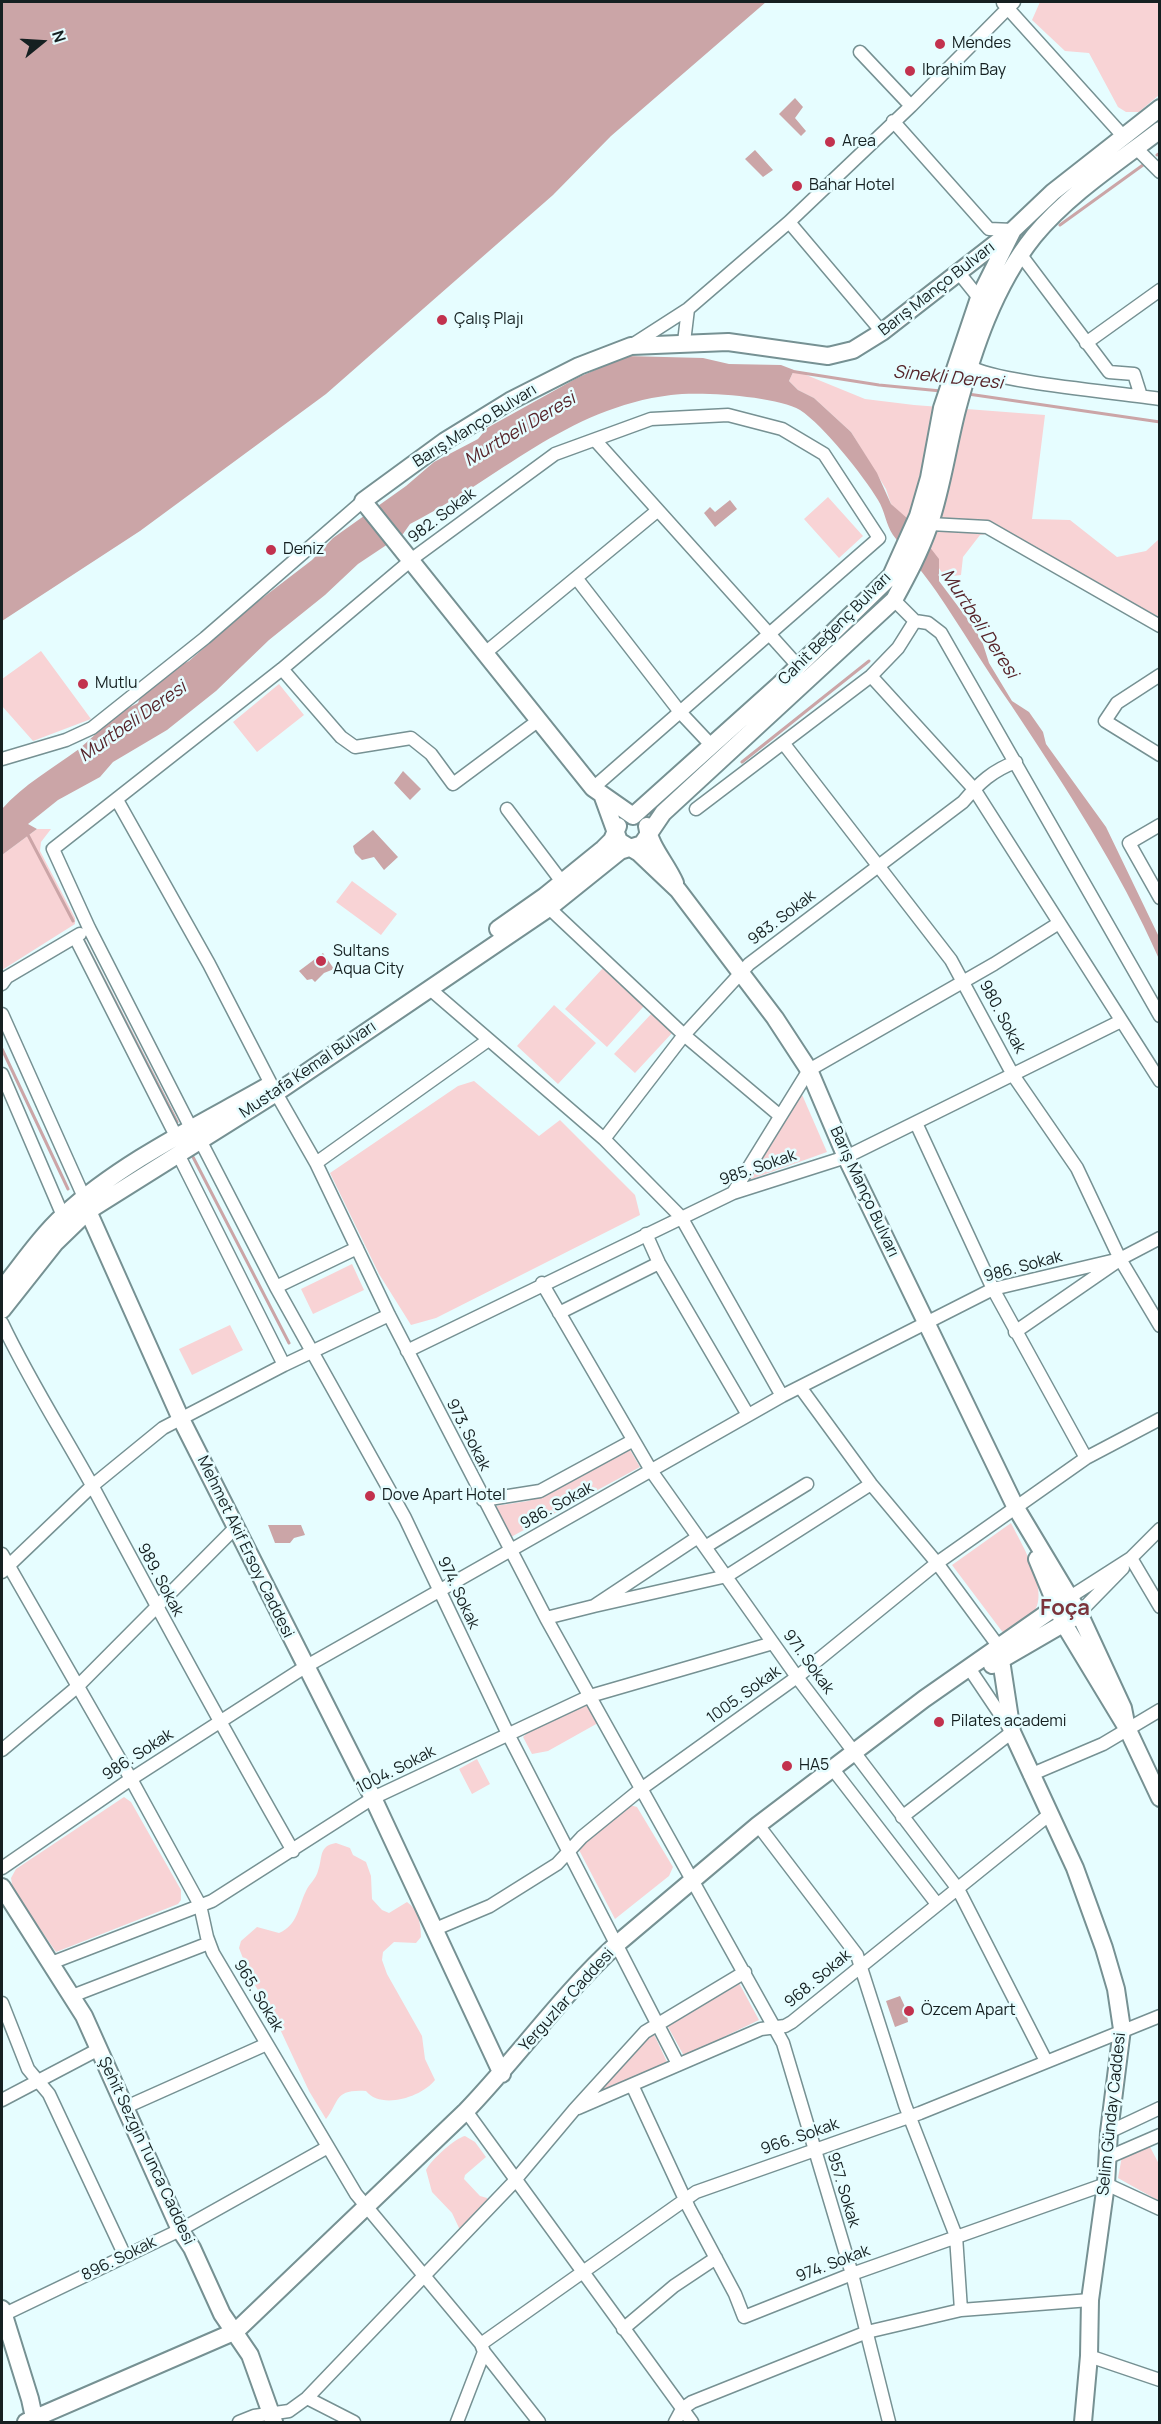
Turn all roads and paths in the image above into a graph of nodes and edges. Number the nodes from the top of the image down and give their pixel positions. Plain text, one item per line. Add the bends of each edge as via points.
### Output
1 (1007, 4) edge
2 (860, 52) dead end
3 (912, 106) junction
4 (1160, 108) edge
5 (893, 121) junction
6 (1160, 130) edge
7 (1123, 136) junction
8 (1136, 148) junction
9 (1159, 169) edge
10 (789, 222) junction
11 (1013, 230) junction
12 (1035, 235) junction
13 (1021, 255) junction
14 (959, 273) junction
15 (1160, 290) edge
16 (979, 298) junction
17 (688, 309) junction
18 (882, 332) junction
19 (684, 342) junction
20 (1086, 343) junction
21 (631, 346) junction
22 (970, 366) junction
23 (958, 382) junction
24 (1141, 396) junction
25 (1160, 399) edge
26 (595, 440) junction
27 (363, 501) junction
28 (657, 511) junction
29 (926, 522) junction
30 (410, 561) junction
31 (577, 579) junction
32 (894, 600) junction
33 (915, 621) junction
34 (1160, 626) edge
35 (769, 635) junction
36 (485, 653) junction
37 (798, 666) junction
38 (282, 669) junction
39 (872, 675) junction
40 (1160, 675) edge
41 (680, 712) junction
42 (538, 720) junction
43 (784, 744) junction
44 (712, 746) junction
45 (1160, 755) edge
46 (2, 759) edge
47 (1016, 762) junction
48 (974, 789) junction
49 (598, 793) junction
50 (117, 800) junction
51 (507, 809) dead end
52 (696, 809) dead end
53 (633, 816) junction
54 (1160, 825) edge
55 (617, 829) junction
56 (648, 833) junction
57 (630, 847) junction
58 (53, 849) joint
59 (879, 865) junction
60 (562, 882) junction
61 (678, 890) junction
62 (1160, 898) edge
63 (549, 908) junction
64 (1059, 923) junction
65 (89, 928) junction
66 (75, 937) junction
67 (741, 972) junction
68 (964, 981) junction
69 (2, 984) edge
70 (430, 989) junction
71 (2, 1014) edge
72 (1160, 1016) edge
73 (1121, 1020) junction
74 (684, 1035) junction
75 (487, 1041) junction
76 (809, 1070) junction
77 (2, 1074) edge
78 (1013, 1075) junction
79 (1160, 1081) edge
80 (273, 1088) junction
81 (779, 1115) junction
82 (916, 1123) junction
83 (604, 1139) junction
84 (187, 1140) junction
85 (846, 1156) junction
86 (316, 1163) junction
87 (733, 1193) junction
88 (87, 1203) junction
89 (63, 1216) junction
90 (681, 1217) junction
91 (646, 1234) junction
92 (1160, 1238) edge
93 (357, 1248) junction
94 (1120, 1259) junction
95 (659, 1263) junction
96 (542, 1283) junction
97 (276, 1287) junction
98 (2, 1288) edge
99 (993, 1289) junction
100 (2, 1310) edge
101 (559, 1313) junction
102 (389, 1315) junction
103 (2, 1323) edge
104 (926, 1323) junction
105 (1160, 1326) edge
106 (1016, 1332) junction
107 (407, 1351) junction
108 (312, 1352) junction
109 (284, 1365) junction
110 (800, 1387) junction
111 (782, 1396) junction
112 (748, 1414) junction
113 (180, 1418) junction
114 (1160, 1419) edge
115 (632, 1441) junction
116 (1086, 1458) junction
117 (652, 1472) junction
118 (807, 1484) dead end
119 (871, 1485) junction
120 (92, 1486) junction
121 (483, 1500) junction
122 (1018, 1511) junction
123 (235, 1528) junction
124 (1160, 1529) edge
125 (701, 1542) junction
126 (510, 1550) junction
127 (1128, 1560) junction
128 (937, 1563) junction
129 (4, 1564) edge
130 (728, 1576) junction
131 (438, 1589) junction
132 (1063, 1601) junction
133 (594, 1606) junction
134 (156, 1607) junction
135 (1160, 1607) edge
136 (1079, 1613) junction
137 (546, 1618) junction
138 (1064, 1624) junction
139 (773, 1643) junction
140 (1000, 1654) junction
141 (305, 1667) junction
142 (971, 1671) junction
143 (797, 1677) junction
144 (77, 1687) junction
145 (590, 1696) junction
146 (1160, 1710) edge
147 (219, 1722) junction
148 (1127, 1728) junction
149 (1012, 1732) junction
150 (508, 1734) junction
151 (2, 1750) edge
152 (854, 1751) junction
153 (832, 1768) junction
154 (1030, 1775) junction
155 (131, 1779) junction
156 (642, 1789) junction
157 (373, 1798) junction
158 (1160, 1798) edge
159 (1050, 1814) junction
160 (902, 1816) junction
161 (758, 1825) junction
162 (293, 1851) junction
163 (569, 1852) junction
164 (2, 1868) edge
165 (692, 1882) junction
166 (2, 1887) edge
167 (958, 1889) junction
168 (200, 1905) junction
169 (937, 1905) junction
170 (434, 1930) junction
171 (209, 1943) junction
172 (617, 1944) junction
173 (51, 1963) junction
174 (861, 1965) junction
175 (745, 1972) junction
176 (72, 1996) junction
177 (2, 2003) edge
178 (1160, 2016) edge
179 (658, 2024) junction
180 (775, 2028) junction
181 (1122, 2030) junction
182 (267, 2044) junction
183 (99, 2049) junction
184 (1046, 2061) junction
185 (678, 2064) junction
186 (502, 2074) junction
187 (38, 2082) junction
188 (632, 2085) junction
189 (2, 2100) edge
190 (126, 2107) junction
191 (1160, 2108) edge
192 (574, 2110) junction
193 (466, 2111) junction
194 (910, 2116) junction
195 (1109, 2132) junction
196 (1158, 2139) edge
197 (328, 2147) junction
198 (814, 2149) junction
199 (1109, 2157) junction
200 (515, 2180) junction
201 (1106, 2184) junction
202 (684, 2199) junction
203 (366, 2205) junction
204 (1160, 2209) edge
205 (180, 2230) junction
206 (956, 2236) junction
207 (125, 2256) junction
208 (716, 2258) junction
209 (581, 2271) junction
210 (852, 2274) junction
211 (424, 2275) junction
212 (1090, 2300) junction
213 (962, 2310) junction
214 (2, 2312) edge
215 (623, 2329) junction
216 (236, 2331) junction
217 (867, 2332) junction
218 (483, 2348) junction
219 (1089, 2356) junction
220 (1160, 2380) edge
221 (307, 2398) junction
222 (682, 2409) junction
223 (273, 2419) edge
224 (31, 2421) edge
225 (238, 2422) edge
226 (354, 2422) edge
227 (457, 2422) edge
228 (539, 2422) edge
229 (675, 2422) edge
230 (692, 2422) edge
231 (889, 2422) edge
232 (1083, 2422) edge

1 - 3 street
1 - 7 street
2 - 3 street
3 - 5 street
4 - 7 street, Cahit Beğenç Bulvarı
5 - 10 street
5 - 11 street via 989,229
6 - 8 street, Cahit Beğenç Bulvarı
7 - 11 street, Cahit Beğenç Bulvarı
8 - 9 street
8 - 12 street, Cahit Beğenç Bulvarı via 1081,190
10 - 17 street
10 - 18 street
11 - 12 street
11 - 14 street, Barış Manço Bulvarı
11 - 16 street, Cahit Beğenç Bulvarı
12 - 13 street, Cahit Beğenç Bulvarı
13 - 20 street
13 - 22 street, Cahit Beğenç Bulvarı via 990,310
14 - 16 street
14 - 18 street, Barış Manço Bulvarı
15 - 20 street
16 - 23 street, Cahit Beğenç Bulvarı
17 - 19 street
17 - 21 street
18 - 19 street, Barış Manço Bulvarı via 853,350 828,356 728,342
19 - 21 street, Barış Manço Bulvarı
20 - 24 street via 1108,372 1134,374
21 - 27 street, Barış Manço Bulvarı via 579,366 510,401 445,441
22 - 23 street, Cahit Beğenç Bulvarı
22 - 24 street via 977,371 1015,378
23 - 29 street, Cahit Beğenç Bulvarı via 929,478
24 - 25 street
26 - 28 street
26 - 30 street, 982. Sokak via 555,454
26 - 35 street, 982. Sokak via 651,419 728,415 782,429 824,454 879,538
27 - 30 street
27 - 46 street via 189,651 92,728
28 - 31 street
28 - 35 street
29 - 32 street, Cahit Beğenç Bulvarı via 909,574
29 - 34 street via 987,527
29 - 37 street, Cahit Beğenç Bulvarı via 891,576
30 - 36 street
30 - 38 street, 982. Sokak
31 - 36 street
31 - 41 street
32 - 33 street
32 - 56 street, Cahit Beğenç Bulvarı via 689,788
33 - 39 street via 898,648
33 - 47 street via 928,623 941,633
35 - 37 street
35 - 41 street
36 - 42 street
37 - 44 street, Cahit Beğenç Bulvarı
38 - 42 street via 341,737 355,747 411,738 430,754 453,784
38 - 50 street, 982. Sokak
39 - 43 street
39 - 48 street
40 - 45 street via 1117,703 1105,720
41 - 44 street
41 - 49 street
42 - 49 street
43 - 52 street
43 - 59 street, 980. Sokak
44 - 53 street, Cahit Beğenç Bulvarı
47 - 48 street, 983. Sokak via 997,769
47 - 72 street
48 - 59 street, 983. Sokak via 963,802
48 - 64 street
49 - 53 street
49 - 55 street
50 - 58 street, 982. Sokak
50 - 80 street, 973. Sokak
51 - 60 street
53 - 55 street via 621,820
53 - 56 street via 644,821
54 - 62 street via 1129,843
55 - 57 street via 619,841
55 - 60 street, Mustafa Kemal Bulvarı via 603,849
56 - 57 street via 642,844
56 - 61 street, Barış Manço Bulvarı
57 - 61 street, Barış Manço Bulvarı
57 - 63 street, Mustafa Kemal Bulvarı
58 - 65 street, 974. Sokak
59 - 67 street, 983. Sokak
59 - 68 street, 980. Sokak
60 - 80 street, Mustafa Kemal Bulvarı
61 - 67 street, Barış Manço Bulvarı
63 - 70 street, Mustafa Kemal Bulvarı
63 - 74 street
64 - 68 street
64 - 73 street
65 - 66 street
65 - 84 street, 974. Sokak
66 - 69 street via 7,977
66 - 84 street
67 - 74 street, 983. Sokak
67 - 76 street, Barış Manço Bulvarı
68 - 76 street
68 - 78 street, 980. Sokak
70 - 75 street
70 - 80 street, Mustafa Kemal Bulvarı
71 - 88 street, Mehmet Akif Ersoy Caddesi
73 - 78 street, 985. Sokak
73 - 79 street
74 - 81 street
74 - 83 street, 983. Sokak
75 - 83 street
75 - 86 street
76 - 81 street
76 - 85 street, Barış Manço Bulvarı
77 - 89 street
78 - 82 street, 985. Sokak
78 - 94 street, 980. Sokak via 1077,1168
80 - 84 street, Mustafa Kemal Bulvarı
80 - 86 street, 973. Sokak
81 - 87 street
82 - 85 street, 985. Sokak
82 - 99 street
83 - 90 street
84 - 88 street, Mustafa Kemal Bulvarı
84 - 97 street, 974. Sokak
84 - 109 street
85 - 87 street, 985. Sokak
85 - 104 street, Barış Manço Bulvarı
86 - 93 street, 973. Sokak
87 - 90 street, 985. Sokak
88 - 89 street, Mustafa Kemal Bulvarı
88 - 100 street, Mustafa Kemal Bulvarı
88 - 113 street, Mehmet Akif Ersoy Caddesi
89 - 98 street, Mustafa Kemal Bulvarı
90 - 91 street, 985. Sokak
90 - 111 street
91 - 95 street
91 - 96 street, 985. Sokak
92 - 94 street, 986. Sokak
93 - 97 street
93 - 102 street, 973. Sokak
94 - 99 street, 986. Sokak
94 - 105 street, 980. Sokak
94 - 106 street
95 - 101 street
95 - 112 street
96 - 101 street, 971. Sokak
96 - 107 street, 985. Sokak
97 - 108 street, 974. Sokak
99 - 104 street, 986. Sokak
99 - 106 street
101 - 115 street, 971. Sokak
102 - 107 street, 973. Sokak
102 - 108 street
103 - 120 street, 989. Sokak via 25,1372
104 - 110 street, 986. Sokak
104 - 122 street, Barış Manço Bulvarı
106 - 116 street
107 - 121 street, 973. Sokak
108 - 109 street
108 - 131 street, 974. Sokak via 394,1498
109 - 113 street
110 - 111 street, 986. Sokak
110 - 119 street
111 - 112 street, 986. Sokak
112 - 117 street, 986. Sokak
113 - 120 street
113 - 123 street, Mehmet Akif Ersoy Caddesi
114 - 116 street, 1005. Sokak
115 - 117 street, 971. Sokak
115 - 121 street via 540,1491
116 - 122 street, 1005. Sokak
117 - 125 street, 971. Sokak
117 - 126 street, 986. Sokak
118 - 125 street
119 - 128 street
119 - 130 street
120 - 129 street
120 - 134 street, 989. Sokak
121 - 126 street, 973. Sokak
122 - 128 street, 1005. Sokak
122 - 132 street, Barış Manço Bulvarı
123 - 134 street
123 - 141 street, Mehmet Akif Ersoy Caddesi
124 - 127 street
125 - 130 street, 971. Sokak
125 - 133 street
126 - 131 street, 986. Sokak
126 - 137 street, 973. Sokak
127 - 132 street
127 - 135 street
127 - 136 street via 1119,1575
128 - 140 street
128 - 143 street, 1005. Sokak
129 - 144 street, 965. Sokak
130 - 133 street
130 - 139 street, 971. Sokak
131 - 141 street, 986. Sokak
131 - 150 street, 974. Sokak
132 - 136 street, Barış Manço Bulvarı
132 - 138 street, Barış Manço Bulvarı
132 - 140 street
133 - 137 street
134 - 144 street
134 - 147 street, 989. Sokak
136 - 138 street
136 - 148 street, Barış Manço Bulvarı via 1123,1708
137 - 145 street, 973. Sokak
138 - 140 street
138 - 148 street, Barış Manço Bulvarı
139 - 143 street, 971. Sokak
139 - 145 street, 1004. Sokak
140 - 142 street, Yerguzlar Caddesi
140 - 149 street, Selim Günday Caddesi
141 - 147 street, 986. Sokak
141 - 157 street, Mehmet Akif Ersoy Caddesi
142 - 149 street
142 - 152 street, Yerguzlar Caddesi via 924,1699
143 - 152 street, 971. Sokak
143 - 156 street, 1005. Sokak
144 - 151 street
144 - 155 street, 965. Sokak
145 - 150 street, 1004. Sokak
145 - 156 street, 973. Sokak
146 - 148 street
147 - 155 street, 986. Sokak
147 - 162 street, 989. Sokak
148 - 154 street via 1103,1744
148 - 158 street, Barış Manço Bulvarı
149 - 154 street, Selim Günday Caddesi
149 - 160 street
150 - 157 street, 1004. Sokak
150 - 163 street, 974. Sokak
152 - 153 street, Yerguzlar Caddesi
152 - 160 street, 971. Sokak
153 - 161 street, Yerguzlar Caddesi
153 - 169 street
154 - 159 street, Selim Günday Caddesi
155 - 164 street, 986. Sokak
155 - 168 street, 965. Sokak
156 - 163 street, 1005. Sokak
156 - 165 street, 973. Sokak
157 - 162 street, 1004. Sokak
157 - 170 street, Mehmet Akif Ersoy Caddesi
159 - 167 street, 968. Sokak
159 - 181 street, Selim Günday Caddesi via 1075,1868 1104,1948
160 - 167 street, 971. Sokak
161 - 165 street, Yerguzlar Caddesi
161 - 174 street via 857,1954
162 - 168 street, 1004. Sokak
163 - 170 street, 1005. Sokak via 557,1864 490,1906
163 - 172 street, 974. Sokak
165 - 172 street, Yerguzlar Caddesi
165 - 175 street, 957. Sokak
166 - 173 street, Şehit Sezgin Tunca Caddesi
167 - 169 street, 968. Sokak
167 - 184 street, 971. Sokak
168 - 171 street, 965. Sokak
168 - 173 street, 1004. Sokak
169 - 174 street, 968. Sokak
170 - 186 street, Mehmet Akif Ersoy Caddesi
171 - 176 street
171 - 182 street, 965. Sokak
172 - 179 street, 974. Sokak
172 - 186 street, Yerguzlar Caddesi via 596,1963
173 - 176 street, Şehit Sezgin Tunca Caddesi
174 - 180 street, 968. Sokak via 792,2022
174 - 194 street
175 - 179 street
175 - 180 street, 957. Sokak
176 - 183 street, Şehit Sezgin Tunca Caddesi
177 - 187 street via 28,2068
178 - 181 street, 966. Sokak
179 - 185 street, 974. Sokak
179 - 192 street via 645,2032
180 - 185 street, 968. Sokak via 761,2029
180 - 198 street, 957. Sokak via 789,2060
181 - 184 street, 966. Sokak
181 - 195 street, Selim Günday Caddesi
182 - 190 street
182 - 197 street, 965. Sokak
183 - 187 street
183 - 190 street, Şehit Sezgin Tunca Caddesi
184 - 194 street, 966. Sokak
185 - 188 street, 968. Sokak
186 - 193 street, Yerguzlar Caddesi
187 - 189 street
187 - 207 street via 49,2094
188 - 192 street, 968. Sokak
188 - 202 street
190 - 205 street, Şehit Sezgin Tunca Caddesi
191 - 195 street
192 - 200 street
193 - 200 street
193 - 203 street, Yerguzlar Caddesi
194 - 198 street, 966. Sokak
194 - 206 street
195 - 199 street, Selim Günday Caddesi
196 - 199 street
197 - 203 street, 965. Sokak
197 - 205 street, 896. Sokak
198 - 202 street, 966. Sokak
198 - 210 street, 957. Sokak
199 - 201 street, Selim Günday Caddesi
200 - 209 street
200 - 211 street
201 - 204 street
201 - 206 street, 974. Sokak
201 - 212 street, Selim Günday Caddesi
202 - 208 street
202 - 209 street, 966. Sokak
203 - 211 street, 965. Sokak
203 - 216 street, Yerguzlar Caddesi
205 - 207 street, 896. Sokak
205 - 216 street, Şehit Sezgin Tunca Caddesi via 222,2314
206 - 210 street, 974. Sokak
206 - 213 street
207 - 214 street, 896. Sokak
208 - 210 street, 974. Sokak via 744,2317
208 - 215 street via 674,2286
209 - 215 street
209 - 218 street, 966. Sokak
210 - 217 street, 957. Sokak
211 - 218 street, 965. Sokak
211 - 221 street
212 - 213 street
212 - 219 street, Selim Günday Caddesi
213 - 217 street
214 - 224 street via 30,2399
215 - 222 street
216 - 223 street, Şehit Sezgin Tunca Caddesi via 250,2355
216 - 224 street
217 - 222 street
217 - 231 street, 957. Sokak
218 - 227 street
218 - 228 street, 965. Sokak
219 - 220 street
219 - 232 street, Selim Günday Caddesi
221 - 223 street
221 - 226 street
222 - 229 street
222 - 230 street
223 - 225 street via 255,2416

